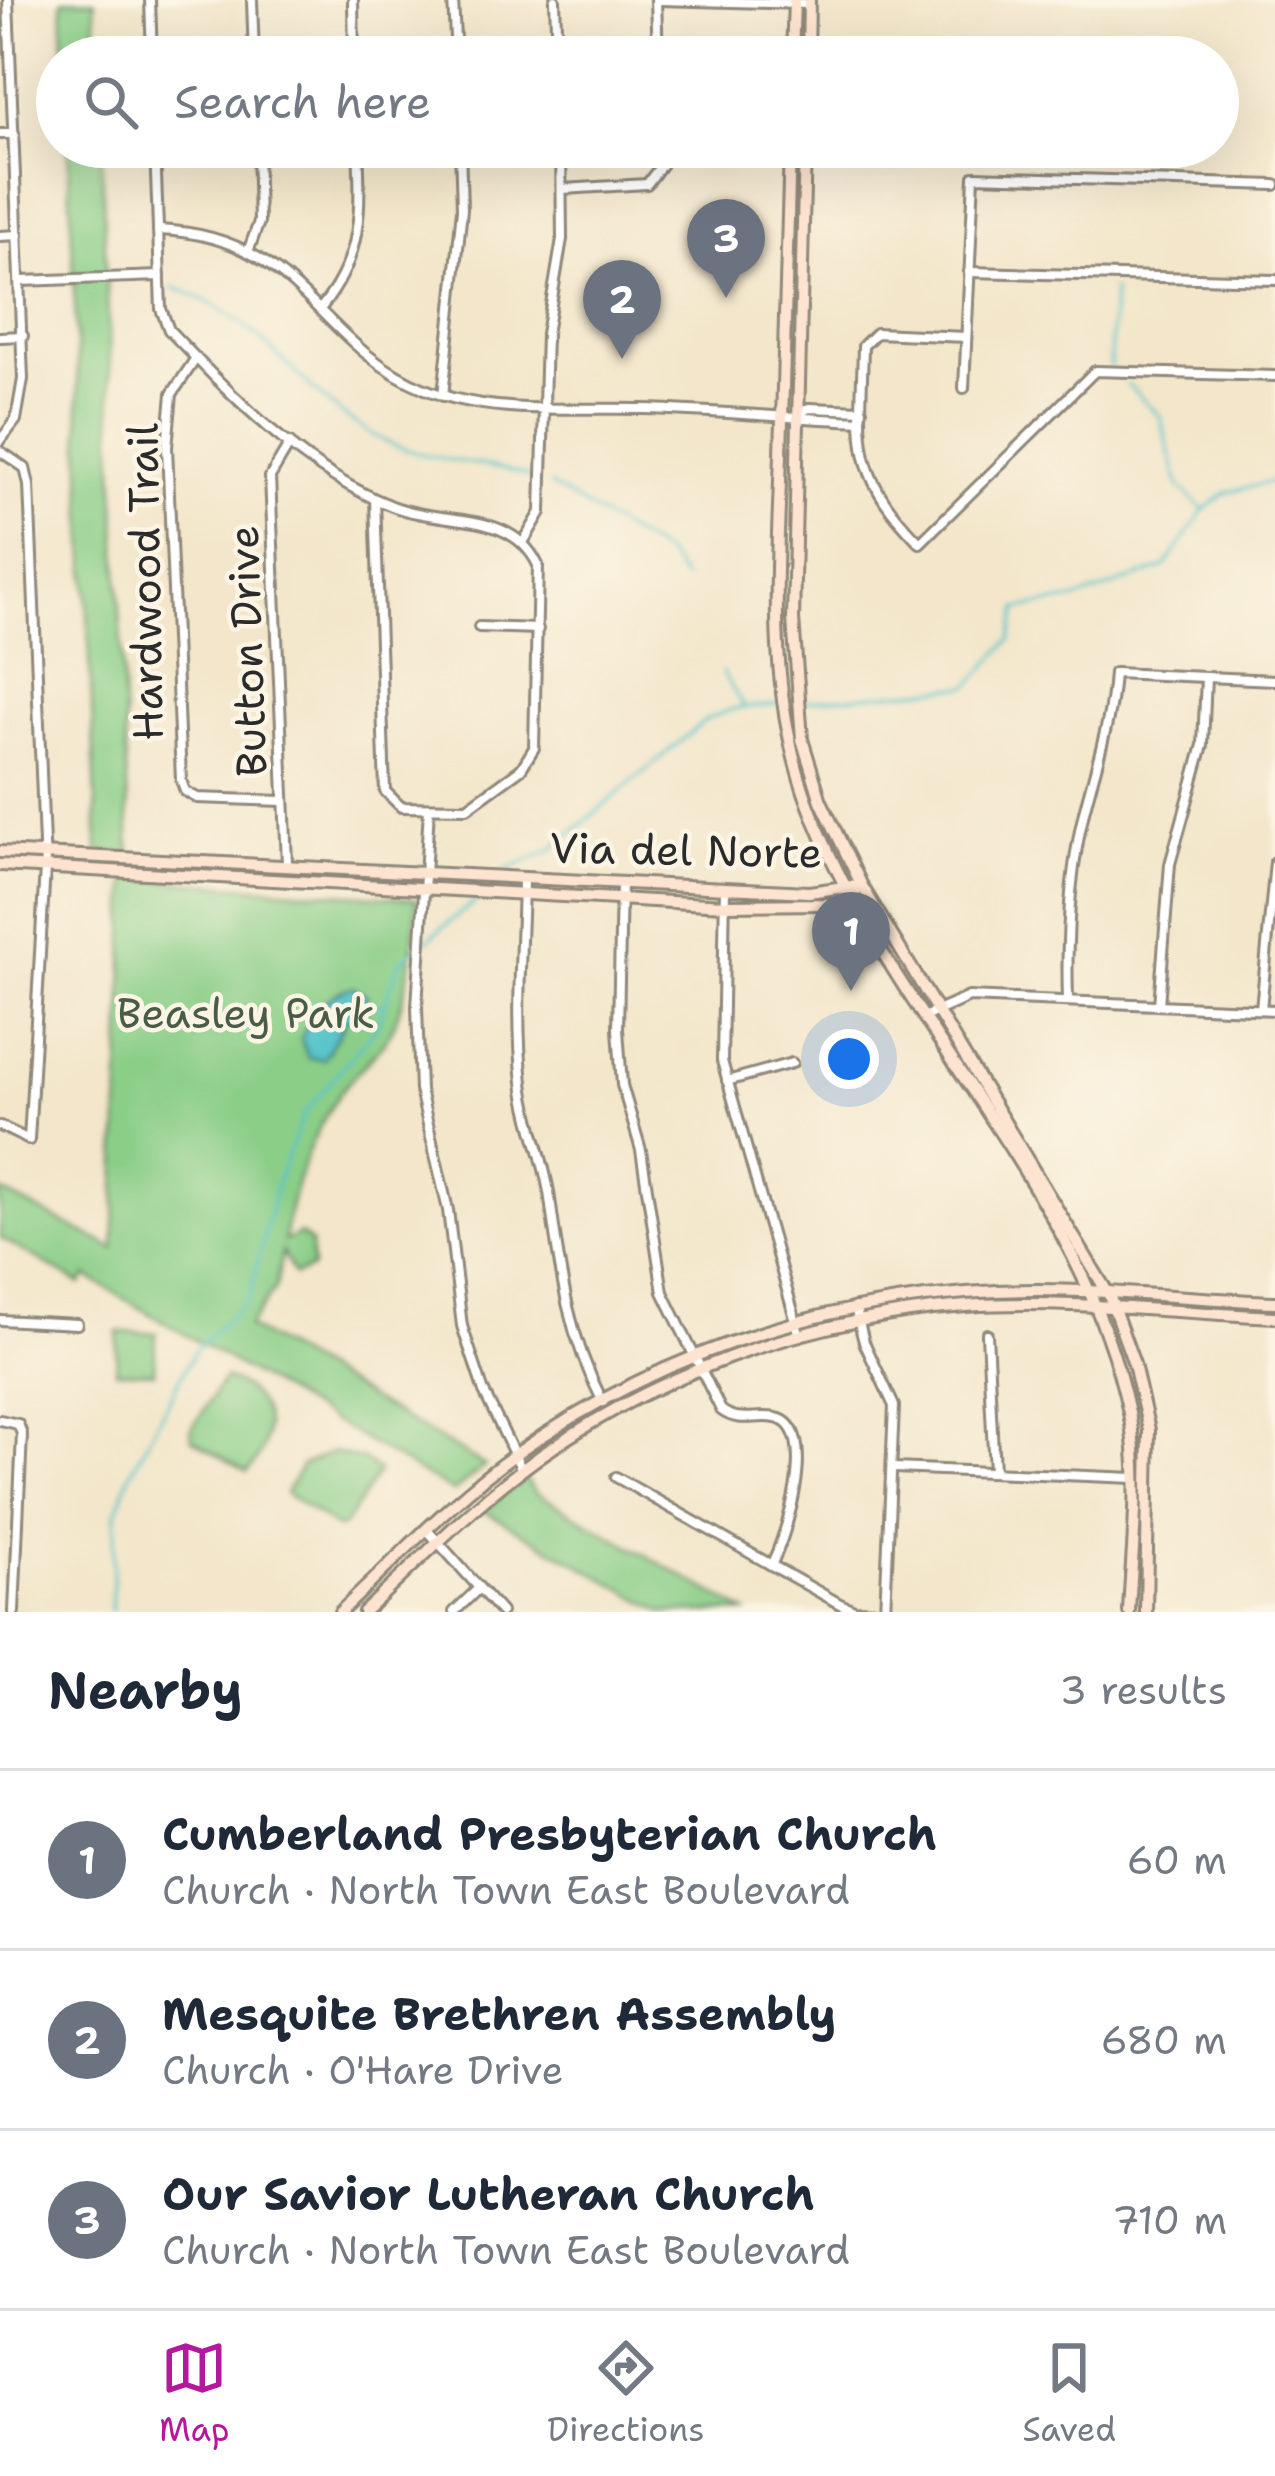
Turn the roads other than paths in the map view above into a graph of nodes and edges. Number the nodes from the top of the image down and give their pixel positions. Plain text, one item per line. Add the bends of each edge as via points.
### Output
1 (8, 0) edge
2 (150, 0) edge
3 (252, 0) edge
4 (353, 0) edge
5 (453, 0) edge
6 (555, 0) edge
7 (657, 0) edge
8 (794, 2) edge
9 (809, 2) edge
10 (151, 36) edge
11 (253, 36) edge
12 (354, 36) edge
13 (455, 36) edge
14 (556, 36) edge
15 (658, 36) edge
16 (793, 36) edge
17 (808, 36) edge
18 (0, 134) edge
19 (14, 134) junction
20 (156, 168) edge
21 (258, 168) edge
22 (358, 168) edge
23 (461, 168) edge
24 (562, 168) edge
25 (659, 168) edge
26 (789, 168) edge
27 (805, 168) edge
28 (1275, 185) edge
29 (562, 189) junction
30 (158, 230) junction
31 (18, 235) junction
32 (0, 236) edge
33 (249, 249) junction
34 (969, 272) junction
35 (786, 274) junction
36 (802, 274) junction
37 (160, 276) junction
38 (1275, 280) edge
39 (21, 281) junction
40 (321, 308) junction
41 (23, 336) junction
42 (0, 337) edge
43 (966, 338) junction
44 (196, 358) junction
45 (1275, 376) edge
46 (964, 388) dead end
47 (443, 396) junction
48 (544, 406) junction
49 (782, 414) junction
50 (799, 414) junction
51 (861, 416) junction
52 (0, 441) edge
53 (290, 442) junction
54 (0, 451) edge
55 (375, 499) junction
56 (524, 542) junction
57 (479, 627) dead end
58 (538, 629) junction
59 (1206, 677) junction
60 (1275, 680) edge
61 (794, 729) junction
62 (807, 779) junction
63 (283, 801) junction
64 (429, 809) junction
65 (0, 852) edge
66 (44, 854) junction
67 (1275, 862) edge
68 (287, 863) junction
69 (0, 865) edge
70 (45, 868) junction
71 (425, 872) junction
72 (471, 884) junction
73 (519, 884) junction
74 (621, 884) junction
75 (862, 886) junction
76 (424, 888) junction
77 (725, 888) junction
78 (848, 892) junction
79 (621, 901) junction
80 (725, 904) junction
81 (1068, 1000) junction
82 (1159, 1005) junction
83 (1261, 1009) junction
84 (1275, 1010) edge
85 (929, 1013) junction
86 (792, 1063) dead end
87 (727, 1081) junction
88 (0, 1126) edge
89 (1007, 1134) junction
90 (1053, 1197) junction
91 (1041, 1204) junction
92 (1089, 1293) junction
93 (1109, 1294) junction
94 (967, 1300) junction
95 (1240, 1300) junction
96 (1275, 1301) edge
97 (855, 1306) junction
98 (1099, 1308) junction
99 (1114, 1310) junction
100 (1240, 1315) junction
101 (1275, 1317) edge
102 (0, 1320) edge
103 (796, 1320) junction
104 (859, 1322) junction
105 (77, 1324) dead end
106 (987, 1334) dead end
107 (800, 1336) junction
108 (692, 1356) junction
109 (699, 1369) junction
110 (602, 1400) junction
111 (1145, 1413) junction
112 (609, 1414) junction
113 (1130, 1416) junction
114 (0, 1420) edge
115 (514, 1455) junction
116 (894, 1468) junction
117 (522, 1470) junction
118 (994, 1472) junction
119 (616, 1477) dead end
120 (1135, 1478) junction
121 (428, 1531) junction
122 (438, 1541) junction
123 (1132, 1548) junction
124 (1150, 1549) junction
125 (771, 1565) junction
126 (480, 1588) junction
127 (360, 1594) junction
128 (367, 1609) edge
129 (885, 1611) edge
130 (14, 1612) edge
131 (340, 1612) edge
132 (454, 1612) edge
133 (501, 1612) edge
134 (1129, 1612) edge
135 (1146, 1612) edge

1 - 19 street
2 - 10 street
3 - 11 street
4 - 12 street
5 - 13 street
6 - 14 street
7 - 8 street
7 - 15 street
8 - 9 street
8 - 16 main road
9 - 17 main road
18 - 19 street
19 - 31 street
20 - 30 street
21 - 33 street via 259,222
22 - 40 street via 358,245
23 - 47 street
24 - 29 street
25 - 29 street via 647,184
26 - 35 main road
27 - 36 main road
28 - 34 street via 974,176
29 - 48 street
30 - 33 street via 194,231
30 - 37 street
31 - 32 street
31 - 39 street
33 - 40 street
34 - 38 street
34 - 43 street
35 - 36 main road
35 - 49 main road
36 - 50 main road
37 - 39 street
37 - 44 street via 163,318
39 - 41 street
40 - 47 street via 378,361
41 - 42 street
41 - 52 street via 22,402
43 - 46 street
43 - 51 street via 869,334
44 - 53 street
44 - 63 street, Hardwood Trail via 172,394 167,447 181,780 196,797
45 - 51 street via 1096,371 920,543 867,476
47 - 48 street
48 - 49 street
48 - 56 street via 542,512
49 - 50 street
49 - 61 main road via 778,677
50 - 51 street
50 - 61 main road
53 - 55 street
53 - 63 street, Button Drive via 269,477
54 - 66 street via 25,468 29,485
55 - 56 street via 433,518 501,526
55 - 64 street via 385,791 396,806
56 - 58 street via 538,565
57 - 58 street
58 - 64 street via 528,762 466,808
59 - 60 street
59 - 81 street via 1114,673 1108,736 1084,812 1073,886
59 - 82 street via 1204,745 1170,864
61 - 62 main road
62 - 75 main road
62 - 78 main road
63 - 68 street, Button Drive
64 - 71 street
65 - 66 main road, Via del Norte
66 - 68 main road, Via del Norte
66 - 70 street
67 - 83 street
68 - 71 main road, Via del Norte
69 - 70 main road, Via del Norte
70 - 76 main road, Via del Norte
70 - 88 street via 28,1140
71 - 72 main road, Via del Norte
71 - 76 street
72 - 73 main road, Via del Norte
72 - 73 main road, Via del Norte via 503,892
72 - 76 main road, Via del Norte
73 - 74 main road, Via del Norte
73 - 79 main road, Via del Norte
73 - 110 street via 526,1102 550,1196 561,1293
74 - 77 main road, Via del Norte
74 - 79 street
75 - 78 main road, Via del Norte
75 - 85 main road
76 - 115 street via 420,1090 448,1210 461,1326
77 - 78 main road, Via del Norte
77 - 80 street
78 - 80 main road, Via del Norte via 829,904
78 - 85 main road
79 - 80 main road, Via del Norte
79 - 108 street via 622,1085 663,1292
80 - 87 street via 720,1042
81 - 82 street
81 - 85 street via 969,997
82 - 83 street
83 - 84 street
85 - 89 main road
86 - 87 street
87 - 103 street
89 - 90 main road
89 - 91 main road
90 - 91 main road
90 - 93 main road
91 - 92 main road
92 - 93 main road
92 - 94 main road
92 - 98 main road
93 - 95 main road
93 - 99 main road
94 - 97 main road
94 - 98 main road
94 - 104 main road
95 - 96 main road
95 - 100 main road
97 - 103 main road
97 - 104 street
98 - 99 main road
98 - 113 main road
99 - 100 main road
99 - 111 main road
100 - 101 main road
102 - 105 street
103 - 107 street
103 - 108 main road
104 - 107 main road
104 - 116 street via 894,1406
106 - 118 street
107 - 109 main road
108 - 109 street
108 - 110 main road
109 - 112 main road
109 - 125 street via 730,1417 777,1418 794,1436 791,1513
110 - 112 street
110 - 115 main road
111 - 113 main road
111 - 124 main road
112 - 117 main road
113 - 120 main road
114 - 130 street via 18,1424 22,1434
115 - 117 street
115 - 121 main road
116 - 118 street
116 - 129 street
117 - 122 main road
118 - 120 street
119 - 125 street
120 - 123 main road
121 - 122 street
121 - 127 main road
122 - 126 street
122 - 128 main road
123 - 124 main road
123 - 134 main road
124 - 135 main road
125 - 129 street via 854,1610
126 - 132 street
126 - 133 street
127 - 128 main road
127 - 131 main road

